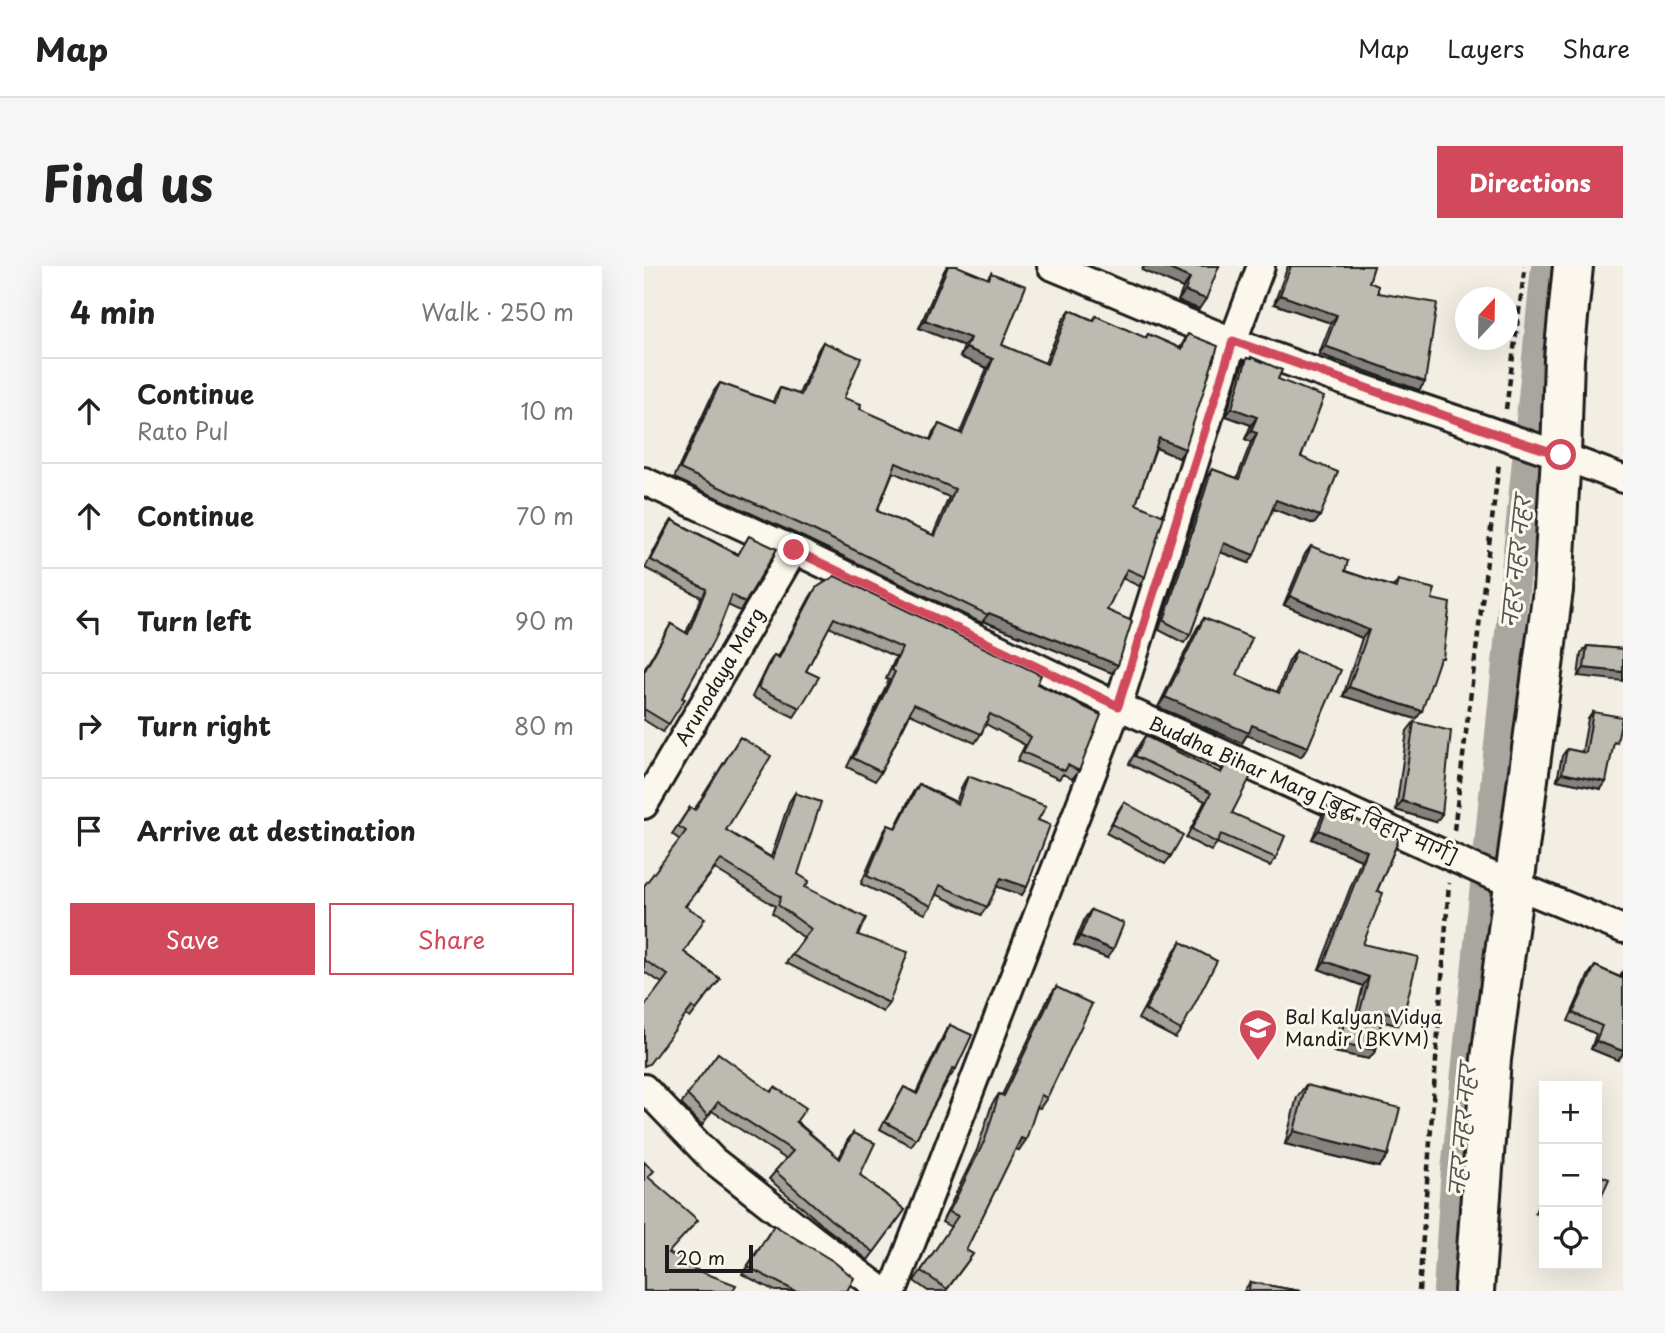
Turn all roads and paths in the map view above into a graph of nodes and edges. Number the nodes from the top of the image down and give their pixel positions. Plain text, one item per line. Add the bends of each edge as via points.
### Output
1 (1051, 266) edge
2 (1261, 266) edge
3 (1525, 266) edge
4 (1573, 266) edge
5 (1233, 341) junction
6 (1509, 439) junction
7 (1555, 453) junction
8 (1623, 479) edge
9 (644, 481) edge
10 (794, 550) junction
11 (1118, 706) junction
12 (644, 805) edge
13 (1455, 859) junction
14 (1514, 884) junction
15 (1623, 929) edge
16 (644, 1088) edge
17 (883, 1291) edge
18 (893, 1291) edge
19 (1419, 1291) edge
20 (1474, 1291) edge

1 - 5 street
2 - 5 street
3 - 6 path
4 - 7 street
5 - 6 street
5 - 11 street
6 - 7 street
6 - 13 path
7 - 8 street
7 - 14 street via 1553,590
9 - 10 street, Buddha Bihar Marg [बुद्ध विहार मार्ग]
10 - 11 street, Buddha Bihar Marg [बुद्ध विहार मार्ग]
10 - 12 street, Arunodaya Marg
11 - 13 street, Buddha Bihar Marg [बुद्ध विहार मार्ग]
11 - 18 street
13 - 14 street, Buddha Bihar Marg [बुद्ध विहार मार्ग]
13 - 19 path
14 - 15 street, Buddha Bihar Marg [बुद्ध विहार मार्ग]
14 - 20 street via 1490,1059
16 - 17 street via 713,1160

